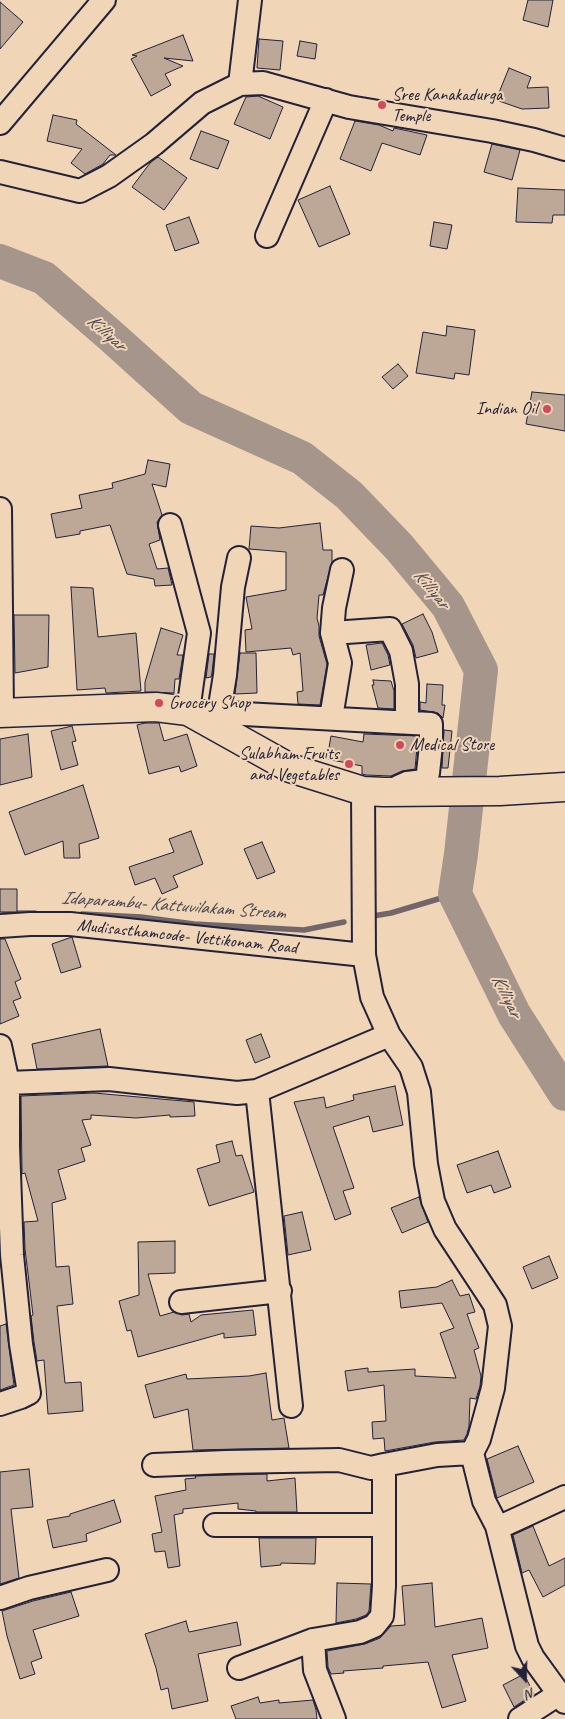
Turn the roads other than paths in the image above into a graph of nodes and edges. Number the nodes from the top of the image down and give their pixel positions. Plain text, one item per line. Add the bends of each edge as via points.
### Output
1 (104, 0) edge
2 (250, 0) edge
3 (240, 84) junction
4 (326, 100) junction
5 (0, 123) edge
6 (565, 149) edge
7 (0, 172) edge
8 (266, 236) dead end
9 (0, 509) edge
10 (170, 525) dead end
11 (239, 558) dead end
12 (342, 570) dead end
13 (332, 634) junction
14 (188, 710) junction
15 (219, 712) junction
16 (1, 713) edge
17 (331, 718) junction
18 (407, 722) junction
19 (565, 787) edge
20 (373, 792) junction
21 (0, 926) edge
22 (364, 944) junction
23 (390, 1035) junction
24 (0, 1046) edge
25 (8, 1083) junction
26 (257, 1091) junction
27 (280, 1291) junction
28 (181, 1302) dead end
29 (0, 1404) edge
30 (291, 1406) dead end
31 (472, 1453) junction
32 (154, 1465) dead end
33 (384, 1465) junction
34 (565, 1497) edge
35 (215, 1525) dead end
36 (384, 1525) junction
37 (497, 1526) junction
38 (107, 1570) dead end
39 (0, 1598) edge
40 (312, 1640) junction
41 (239, 1668) dead end
42 (562, 1698) edge
43 (334, 1719) edge
44 (520, 1719) edge

1 - 5 street
2 - 3 street
3 - 4 street via 263,82
3 - 7 street via 202,103 154,144 109,176 80,191
4 - 6 street via 349,107 534,140
4 - 8 street
9 - 16 street
10 - 14 street via 199,633
11 - 15 street
12 - 13 street
13 - 17 street via 340,663
13 - 18 street via 390,629 401,650 407,684
14 - 15 street
14 - 16 street via 156,707
14 - 20 street via 290,768
15 - 17 street
17 - 18 street
18 - 20 street via 431,724 425,781
19 - 20 street
20 - 22 street
21 - 22 street, Mudisasthamcode- Vettikonam Road via 70,924
22 - 23 street via 372,997
23 - 26 street
23 - 31 street via 411,1067 419,1092 433,1201 445,1229 494,1305 500,1326 493,1388
24 - 25 street
25 - 26 street via 108,1079 237,1093
25 - 29 street via 12,1255 29,1393
26 - 27 street
27 - 28 street
27 - 30 street
31 - 33 street via 437,1455
31 - 37 street via 484,1501
32 - 33 street via 339,1460 371,1468
33 - 36 street
34 - 37 street via 504,1526
35 - 36 street
36 - 40 street via 382,1616 374,1626 360,1632
37 - 42 street via 527,1646
38 - 39 street
40 - 41 street
40 - 43 street via 315,1670
42 - 44 street

